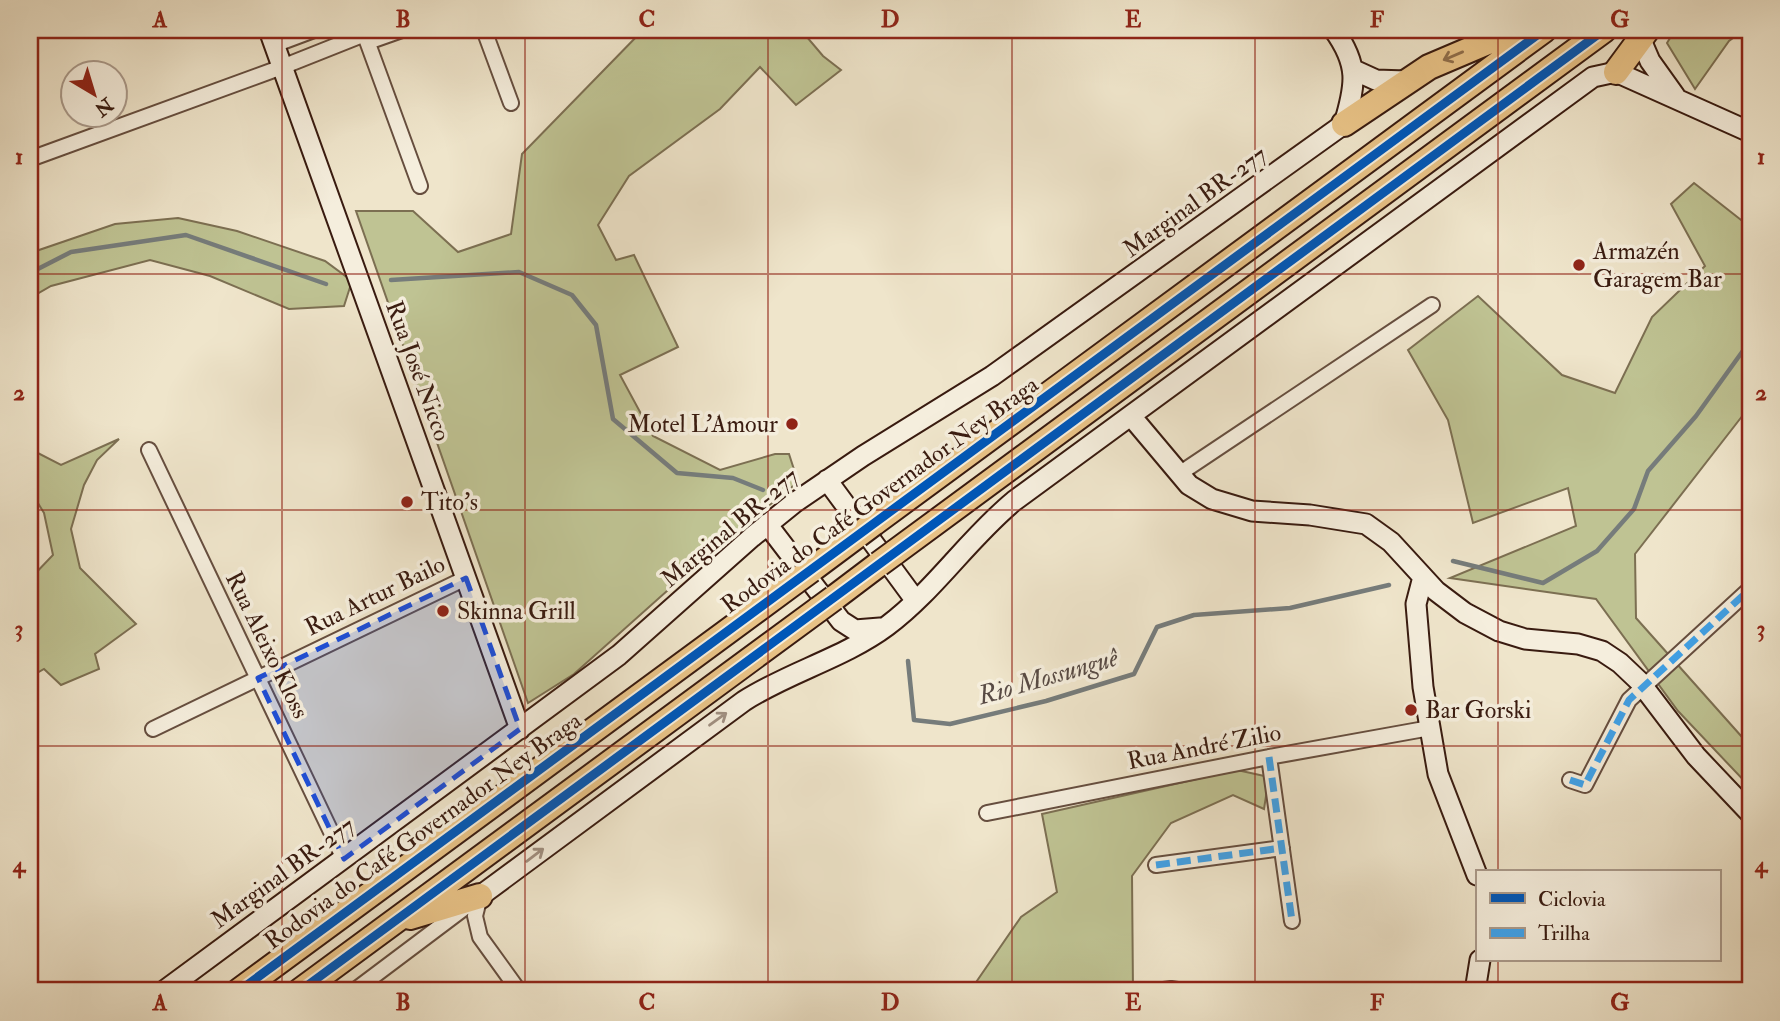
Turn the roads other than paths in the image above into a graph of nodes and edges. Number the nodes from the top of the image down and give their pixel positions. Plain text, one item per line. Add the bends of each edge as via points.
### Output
1 (314, 30) edge
2 (402, 30) edge
3 (484, 30) edge
4 (1334, 30) edge
5 (1516, 30) edge
6 (1544, 30) edge
7 (1604, 30) edge
8 (365, 35) edge
9 (1644, 35) edge
10 (272, 37) edge
11 (282, 67) junction
12 (1354, 70) junction
13 (1616, 72) junction
14 (1406, 81) junction
15 (1676, 97) junction
16 (511, 103) dead end
17 (1344, 124) junction
18 (1750, 132) edge
19 (30, 159) edge
20 (420, 186) dead end
21 (1433, 304) dead end
22 (1131, 416) junction
23 (149, 450) dead end
24 (1179, 474) junction
25 (827, 480) junction
26 (767, 524) junction
27 (1423, 577) junction
28 (466, 578) junction
29 (1750, 589) edge
30 (916, 601) junction
31 (886, 627) junction
32 (258, 678) junction
33 (1643, 687) junction
34 (1430, 728) junction
35 (153, 729) dead end
36 (520, 729) junction
37 (1269, 757) junction
38 (1570, 780) dead end
39 (987, 813) dead end
40 (1750, 813) edge
41 (1282, 848) junction
42 (344, 859) junction
43 (1156, 865) dead end
44 (1476, 873) edge
45 (480, 896) junction
46 (1292, 921) dead end
47 (393, 923) junction
48 (1480, 962) edge
49 (164, 991) edge
50 (239, 991) edge
51 (300, 991) edge
52 (354, 991) edge
53 (519, 991) edge
54 (1156, 991) edge
55 (1184, 991) edge
56 (1475, 991) edge

1 - 10 street
2 - 8 street
3 - 16 street
4 - 12 street
5 -> 14 highway via 1440,61
6 - 50 highway, Rodovia do Café Governador Ney Braga
7 - 47 highway
8 - 11 street
8 - 20 street
9 - 13 highway
9 - 15 street via 1650,61
10 - 11 street, Rua José Nicco
11 - 19 street
11 - 28 street, Rua José Nicco
12 - 14 street via 1376,80
12 - 17 street
13 - 15 street
13 - 22 street via 1593,77
14 - 17 highway
15 - 18 street
17 - 25 street, Marginal BR-277 via 1002,370
21 - 24 street
22 - 24 street
22 - 30 street via 990,521
23 - 32 street, Rua Aleixo Kloss
24 - 27 street via 1212,499 1252,511 1366,524 1391,542
25 - 26 street, Marginal BR-277
25 - 30 street
26 - 31 street via 841,621 855,629
26 - 36 street, Marginal BR-277 via 619,655
27 - 33 street via 1465,613 1499,631 1602,651
27 - 34 street via 1416,604
28 - 32 street, Rua Artur Bailo
28 - 36 street, Rua José Nicco
29 - 33 street
30 - 31 street
45 -> 31 street via 744,701
32 - 35 street, Rua Artur Bailo
32 - 42 street, Rua Aleixo Kloss
33 - 38 street via 1629,700 1585,785
33 - 40 street via 1713,776
34 - 37 street, Rua André Zilio
34 - 44 street via 1444,795
36 - 42 street, Marginal BR-277
37 - 39 street, Rua André Zilio
37 - 41 street
41 - 43 street
41 - 46 street
42 - 49 street, Marginal BR-277
45 - 47 highway
45 - 52 street
45 - 53 street via 475,916 480,937
47 - 51 highway
48 - 56 street
54 - 55 street

